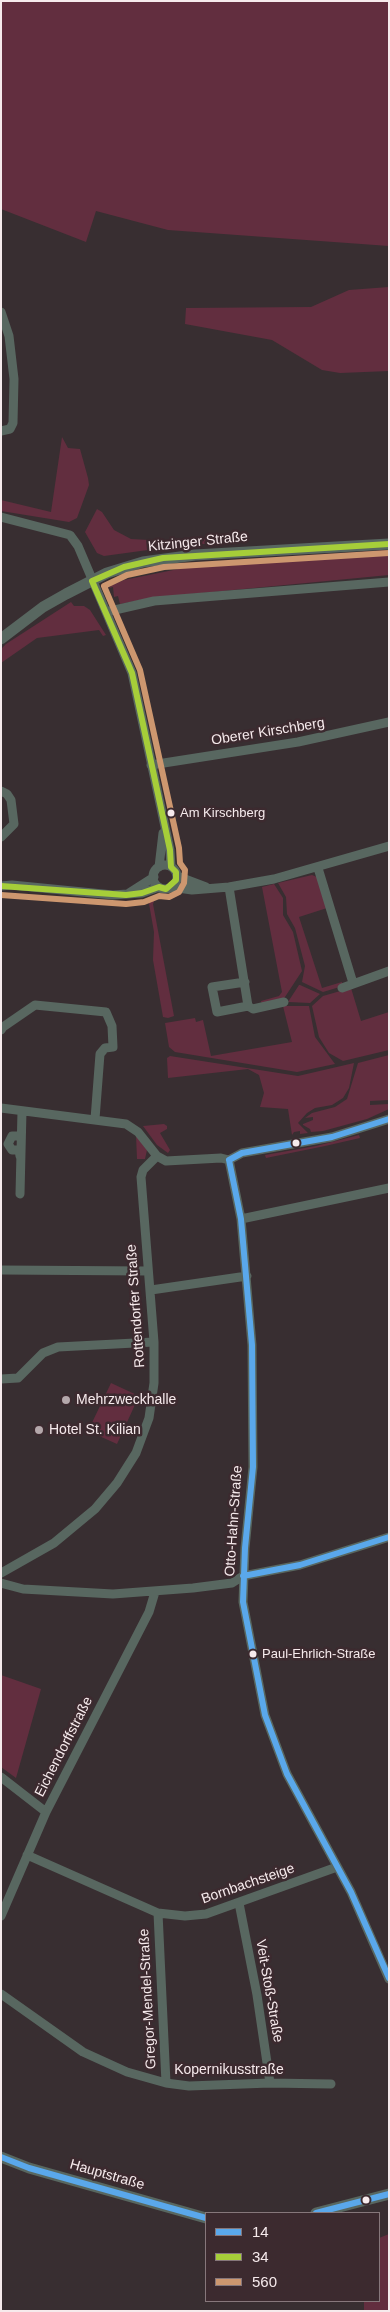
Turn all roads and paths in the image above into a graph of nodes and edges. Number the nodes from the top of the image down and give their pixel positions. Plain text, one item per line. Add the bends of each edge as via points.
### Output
1 (1, 312) edge
2 (6, 430) edge
3 (1, 517) edge
4 (389, 544) edge
5 (92, 581) junction
6 (389, 582) edge
7 (106, 612) junction
8 (1, 639) edge
9 (389, 722) edge
10 (151, 765) junction
11 (1, 791) edge
12 (164, 830) junction
13 (1, 836) edge
14 (389, 846) edge
15 (159, 867) junction
16 (171, 867) junction
17 (318, 868) junction
18 (176, 876) junction
19 (154, 877) junction
20 (1, 886) edge
21 (158, 887) junction
22 (171, 887) junction
23 (229, 887) junction
24 (209, 888) junction
25 (126, 895) junction
26 (389, 972) edge
27 (245, 982) junction
28 (353, 983) junction
29 (342, 988) dead end
30 (284, 1002) dead end
31 (248, 1006) junction
32 (1, 1030) edge
33 (1, 1108) edge
34 (22, 1111) junction
35 (95, 1119) junction
36 (389, 1119) edge
37 (157, 1156) junction
38 (231, 1162) junction
39 (389, 1188) edge
40 (20, 1194) dead end
41 (241, 1219) junction
42 (1, 1270) edge
43 (148, 1271) junction
44 (246, 1276) junction
45 (151, 1290) junction
46 (154, 1342) junction
47 (1, 1379) edge
48 (389, 1537) edge
49 (1, 1574) edge
50 (243, 1576) junction
51 (1, 1584) edge
52 (155, 1592) junction
53 (1, 1777) edge
54 (46, 1812) junction
55 (27, 1856) junction
56 (338, 1866) junction
57 (239, 1903) junction
58 (158, 1913) junction
59 (1, 1916) edge
60 (389, 1979) edge
61 (1, 1994) edge
62 (166, 2083) junction
63 (270, 2083) junction
64 (331, 2084) dead end
65 (1, 2157) edge
66 (389, 2194) edge
67 (320, 2212) edge
68 (205, 2218) edge

1 - 2 street via 14,379 13,423
3 - 5 street via 70,535
4 - 5 street, Kitzinger Straße via 163,558 124,567
5 - 7 street
5 - 8 street, Kitzinger Straße via 43,608
6 - 7 street via 154,601
7 - 10 street via 132,673
9 - 10 street, Oberer Kirschberg via 298,742
10 - 12 street
11 - 13 street via 11,800 14,824
12 - 15 street
12 - 16 street
14 - 17 street
15 - 16 street
15 - 19 street
16 - 18 street
17 - 23 street
17 - 28 street
18 - 22 street
18 - 24 street
19 - 21 street
19 - 25 street
20 - 25 street
21 - 22 street
21 - 25 street
22 - 24 street
23 - 24 street
23 - 27 street
26 - 28 street
27 - 31 street
27 - 31 street via 212,987 217,1012
28 - 29 street
30 - 31 street via 253,1009
32 - 35 street via 35,1005 106,1012 112,1026 113,1048 105,1048 100,1054
33 - 34 street
34 - 35 street
34 - 40 street
35 - 37 street via 126,1124 138,1132
36 - 38 street via 332,1137 242,1153
37 - 38 street via 172,1161 221,1158
37 - 43 street, Rottendorfer Straße via 143,1170 141,1177
38 - 41 street, Otto-Hahn-Straße
39 - 41 street
41 - 44 street, Otto-Hahn-Straße
42 - 43 street
43 - 45 street, Rottendorfer Straße
44 - 45 street
44 - 50 street, Otto-Hahn-Straße via 254,1422
45 - 46 street, Rottendorfer Straße
46 - 47 street via 58,1347 43,1353 18,1378
46 - 49 street, Rottendorfer Straße via 154,1383 148,1418 136,1453 117,1483 74,1528
48 - 50 street via 300,1565
50 - 52 street via 232,1583
50 - 56 street, Otto-Hahn-Straße via 243,1602 270,1732 287,1774
51 - 52 street via 12,1588 103,1594
52 - 54 street, Eichendorffstraße via 149,1612
53 - 54 street
54 - 55 street, Eichendorffstraße
55 - 58 street, Bornbachsteige
55 - 59 street, Eichendorffstraße
56 - 57 street, Bornbachsteige
56 - 60 street, Otto-Hahn-Straße
57 - 58 street, Bornbachsteige via 201,1916
57 - 63 street, Veit-Stoß-Straße
58 - 62 street, Gregor-Mendel-Straße
61 - 62 street, Kopernikusstraße via 83,2052 127,2072
62 - 63 street, Kopernikusstraße via 189,2086
63 - 64 street, Kopernikusstraße
65 - 68 street, Hauptstraße via 29,2168
66 - 67 street

